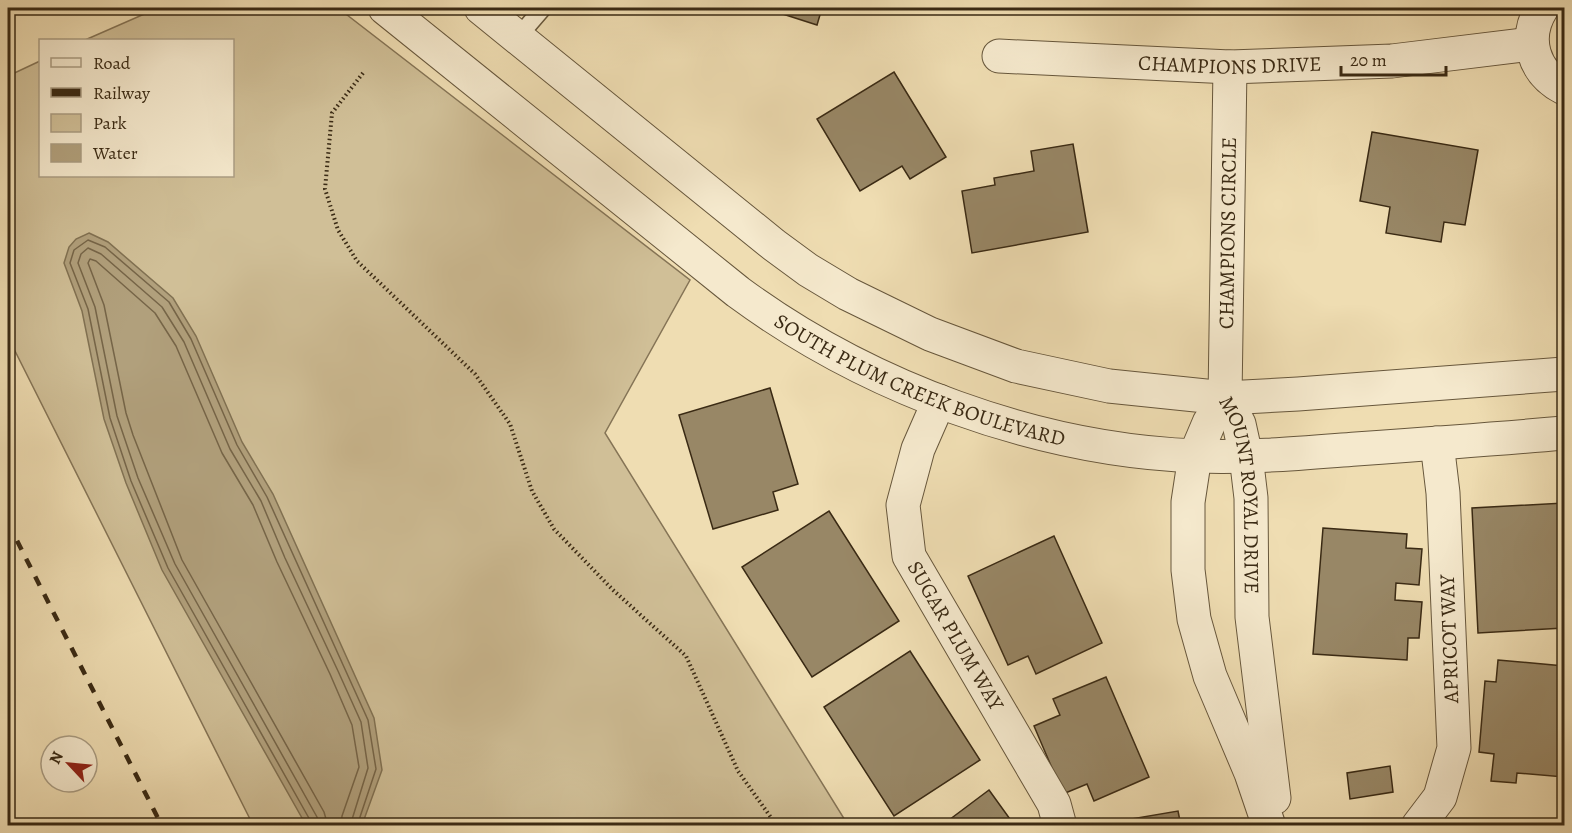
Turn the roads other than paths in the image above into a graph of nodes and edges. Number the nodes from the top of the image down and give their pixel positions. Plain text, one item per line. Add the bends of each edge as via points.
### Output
1 (385, 8) edge
2 (481, 8) edge
3 (543, 8) edge
4 (1542, 8) edge
5 (518, 37) junction
6 (1532, 44) junction
7 (999, 56) dead end
8 (1230, 67) junction
9 (1564, 88) edge
10 (1564, 374) edge
11 (1224, 398) junction
12 (939, 401) junction
13 (1564, 433) edge
14 (1437, 443) junction
15 (1195, 456) junction
16 (1246, 456) junction
17 (1060, 825) edge
18 (1269, 825) edge
19 (1277, 825) edge
20 (1418, 825) edge

1 - 12 street, SOUTH PLUM CREEK BOULEVARD via 775,319 868,370
2 - 5 street, SOUTH PLUM CREEK BOULEVARD
3 - 5 lane
4 - 6 street via 1533,26
5 - 11 street, SOUTH PLUM CREEK BOULEVARD via 774,245 848,294 930,334 1016,366 1109,386
6 - 8 street, CHAMPIONS DRIVE via 1392,61
6 - 9 street via 1537,63
7 - 8 street, CHAMPIONS DRIVE
8 - 11 street, CHAMPIONS CIRCLE
10 - 11 street, SOUTH PLUM CREEK BOULEVARD
11 - 15 street, MOUNT ROYAL DRIVE
11 - 16 street, MOUNT ROYAL DRIVE via 1239,424
12 - 15 street, SOUTH PLUM CREEK BOULEVARD via 1064,441
12 - 17 street, SUGAR PLUM WAY via 918,449 903,505 909,556 1054,804
13 - 14 street, SOUTH PLUM CREEK BOULEVARD
14 - 16 street, SOUTH PLUM CREEK BOULEVARD
14 - 20 street, APRICOT WAY via 1443,493 1454,748 1440,797
15 - 16 street, SOUTH PLUM CREEK BOULEVARD
15 - 18 street, MOUNT ROYAL DRIVE via 1188,502 1188,570 1194,619 1210,676
16 - 19 street, MOUNT ROYAL DRIVE via 1251,498 1252,616

